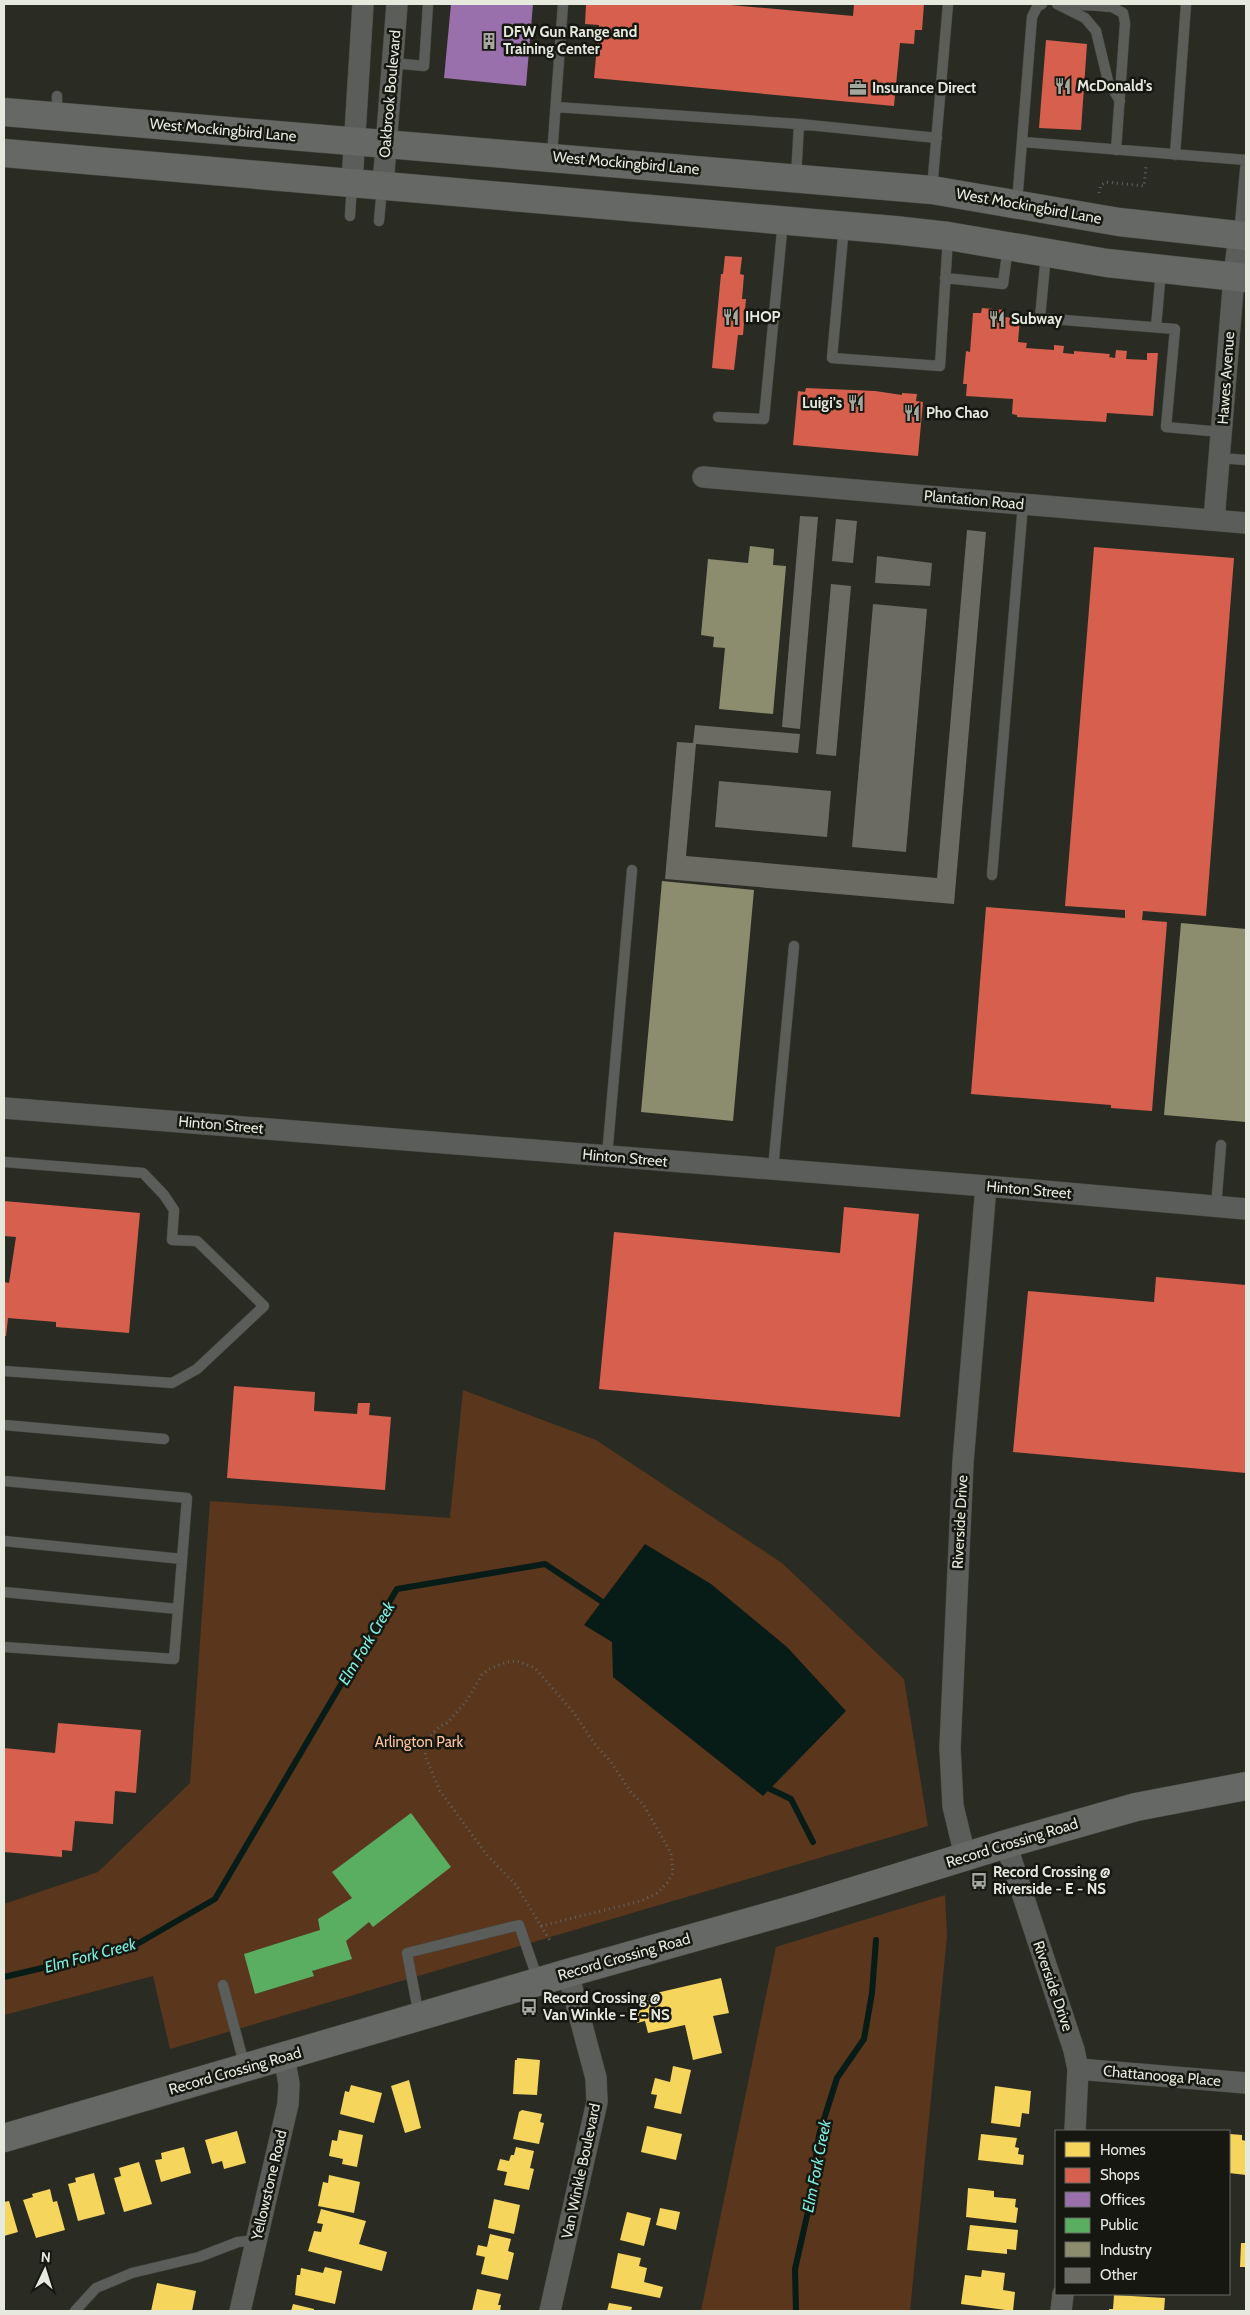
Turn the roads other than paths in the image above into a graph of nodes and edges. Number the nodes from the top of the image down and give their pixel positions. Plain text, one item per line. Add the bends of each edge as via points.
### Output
1 (363, 4) edge
2 (398, 4) edge
3 (428, 4) edge
4 (563, 4) edge
5 (948, 4) edge
6 (1042, 4) edge
7 (1057, 4) edge
8 (1075, 4) edge
9 (1186, 4) edge
10 (393, 62) junction
11 (1120, 101) junction
12 (556, 107) junction
13 (4, 112) edge
14 (799, 124) junction
15 (937, 138) junction
16 (354, 141) junction
17 (1022, 142) junction
18 (386, 144) junction
19 (1116, 150) junction
20 (4, 153) edge
21 (1175, 155) junction
22 (552, 157) junction
23 (796, 177) junction
24 (352, 182) junction
25 (382, 185) junction
26 (932, 190) junction
27 (1017, 204) junction
28 (350, 216) dead end
29 (788, 220) junction
30 (379, 221) dead end
31 (844, 225) junction
32 (948, 236) junction
33 (1243, 236) edge
34 (1008, 246) junction
35 (1046, 253) junction
36 (1161, 269) junction
37 (1240, 277) edge
38 (945, 278) junction
39 (1156, 328) junction
40 (718, 417) dead end
41 (1221, 432) junction
42 (1219, 458) junction
43 (1246, 460) edge
44 (698, 477) dead end
45 (1023, 504) junction
46 (1214, 520) junction
47 (1246, 523) edge
48 (632, 870) dead end
49 (992, 875) dead end
50 (794, 946) dead end
51 (4, 1108) edge
52 (1221, 1145) dead end
53 (607, 1156) junction
54 (4, 1162) edge
55 (773, 1169) junction
56 (986, 1186) junction
57 (1216, 1207) junction
58 (1246, 1210) edge
59 (4, 1371) edge
60 (4, 1425) edge
61 (164, 1439) dead end
62 (4, 1481) edge
63 (4, 1541) edge
64 (182, 1559) junction
65 (4, 1592) edge
66 (178, 1609) junction
67 (4, 1647) edge
68 (1246, 1786) edge
69 (1006, 1844) junction
70 (965, 1856) junction
71 (568, 1973) junction
72 (539, 1982) junction
73 (223, 1985) dead end
74 (419, 2017) junction
75 (284, 2057) junction
76 (245, 2068) junction
77 (1078, 2069) junction
78 (1246, 2083) edge
79 (1075, 2130) edge
80 (4, 2138) edge
81 (256, 2240) junction
82 (1063, 2295) edge
83 (75, 2311) edge
84 (240, 2311) edge
85 (550, 2311) edge
86 (1061, 2311) edge

1 - 16 street, Oakbrook Boulevard
2 - 10 street, Oakbrook Boulevard
3 - 10 lane via 424,66
4 - 12 lane
5 - 15 lane
6 - 17 lane via 1036,7 1032,17
7 - 11 lane via 1085,18 1096,31 1108,81
8 - 11 lane via 1112,6 1122,13 1126,23
9 - 21 lane
10 - 18 street, Oakbrook Boulevard
11 - 19 lane
12 - 14 lane
12 - 22 lane
13 - 16 main road, West Mockingbird Lane via 57,106
14 - 15 lane
14 - 23 lane
15 - 26 lane
16 - 18 main road, West Mockingbird Lane
16 - 24 street, Oakbrook Boulevard
17 - 19 lane
17 - 27 lane
18 - 22 main road, West Mockingbird Lane
18 - 25 street, Oakbrook Boulevard
19 - 21 lane
20 - 24 main road
21 - 33 lane via 1246,160
22 - 23 main road, West Mockingbird Lane
23 - 26 main road, West Mockingbird Lane
23 - 29 main road
24 - 25 main road
24 - 28 lane
25 - 29 main road
25 - 30 lane
26 - 27 main road, West Mockingbird Lane
27 - 33 main road, West Mockingbird Lane via 1120,222
29 - 31 main road
29 - 40 lane via 764,419
31 - 32 main road
31 - 38 lane via 832,358 940,366
32 - 34 main road
32 - 38 lane
33 - 37 street, Hawes Avenue
34 - 35 main road
34 - 38 lane via 1003,284
35 - 36 main road
35 - 39 lane via 1040,318
36 - 37 main road
36 - 39 lane
37 - 41 street, Hawes Avenue
39 - 41 lane via 1174,329 1166,427
41 - 42 street, Hawes Avenue
42 - 43 lane
42 - 46 street, Hawes Avenue
44 - 45 street, Plantation Road
45 - 46 street, Plantation Road
45 - 49 lane
46 - 47 street, Plantation Road
48 - 53 lane
50 - 55 lane
51 - 53 street, Hinton Street
52 - 57 lane
53 - 55 street, Hinton Street
54 - 59 lane via 143,1173 174,1210 172,1240 197,1241 264,1306 197,1368 172,1383
55 - 56 street, Hinton Street
56 - 57 street, Hinton Street
56 - 70 street, Riverside Drive via 963,1462 950,1748 953,1806
57 - 58 street, Hinton Street
60 - 61 lane
62 - 64 lane via 187,1498
63 - 64 lane
64 - 66 lane
65 - 66 lane
66 - 67 lane via 174,1659
68 - 69 main road, Record Crossing Road via 1136,1807
69 - 70 main road, Record Crossing Road
69 - 77 street, Riverside Drive
70 - 71 main road, Record Crossing Road via 802,1907
71 - 72 main road, Record Crossing Road
71 - 85 street, Van Winkle Boulevard via 596,2078 597,2102
72 - 74 main road, Record Crossing Road
72 - 74 lane via 519,1925 407,1953
73 - 76 lane
74 - 75 main road, Record Crossing Road
75 - 76 main road, Record Crossing Road
75 - 81 street, Yellowstone Road via 289,2084 288,2104
76 - 80 main road, Record Crossing Road
77 - 78 street, Chattanooga Place
77 - 79 street, Riverside Drive
81 - 83 lane via 238,2242 199,2257 132,2273 96,2288
81 - 84 street, Yellowstone Road
82 - 86 street

